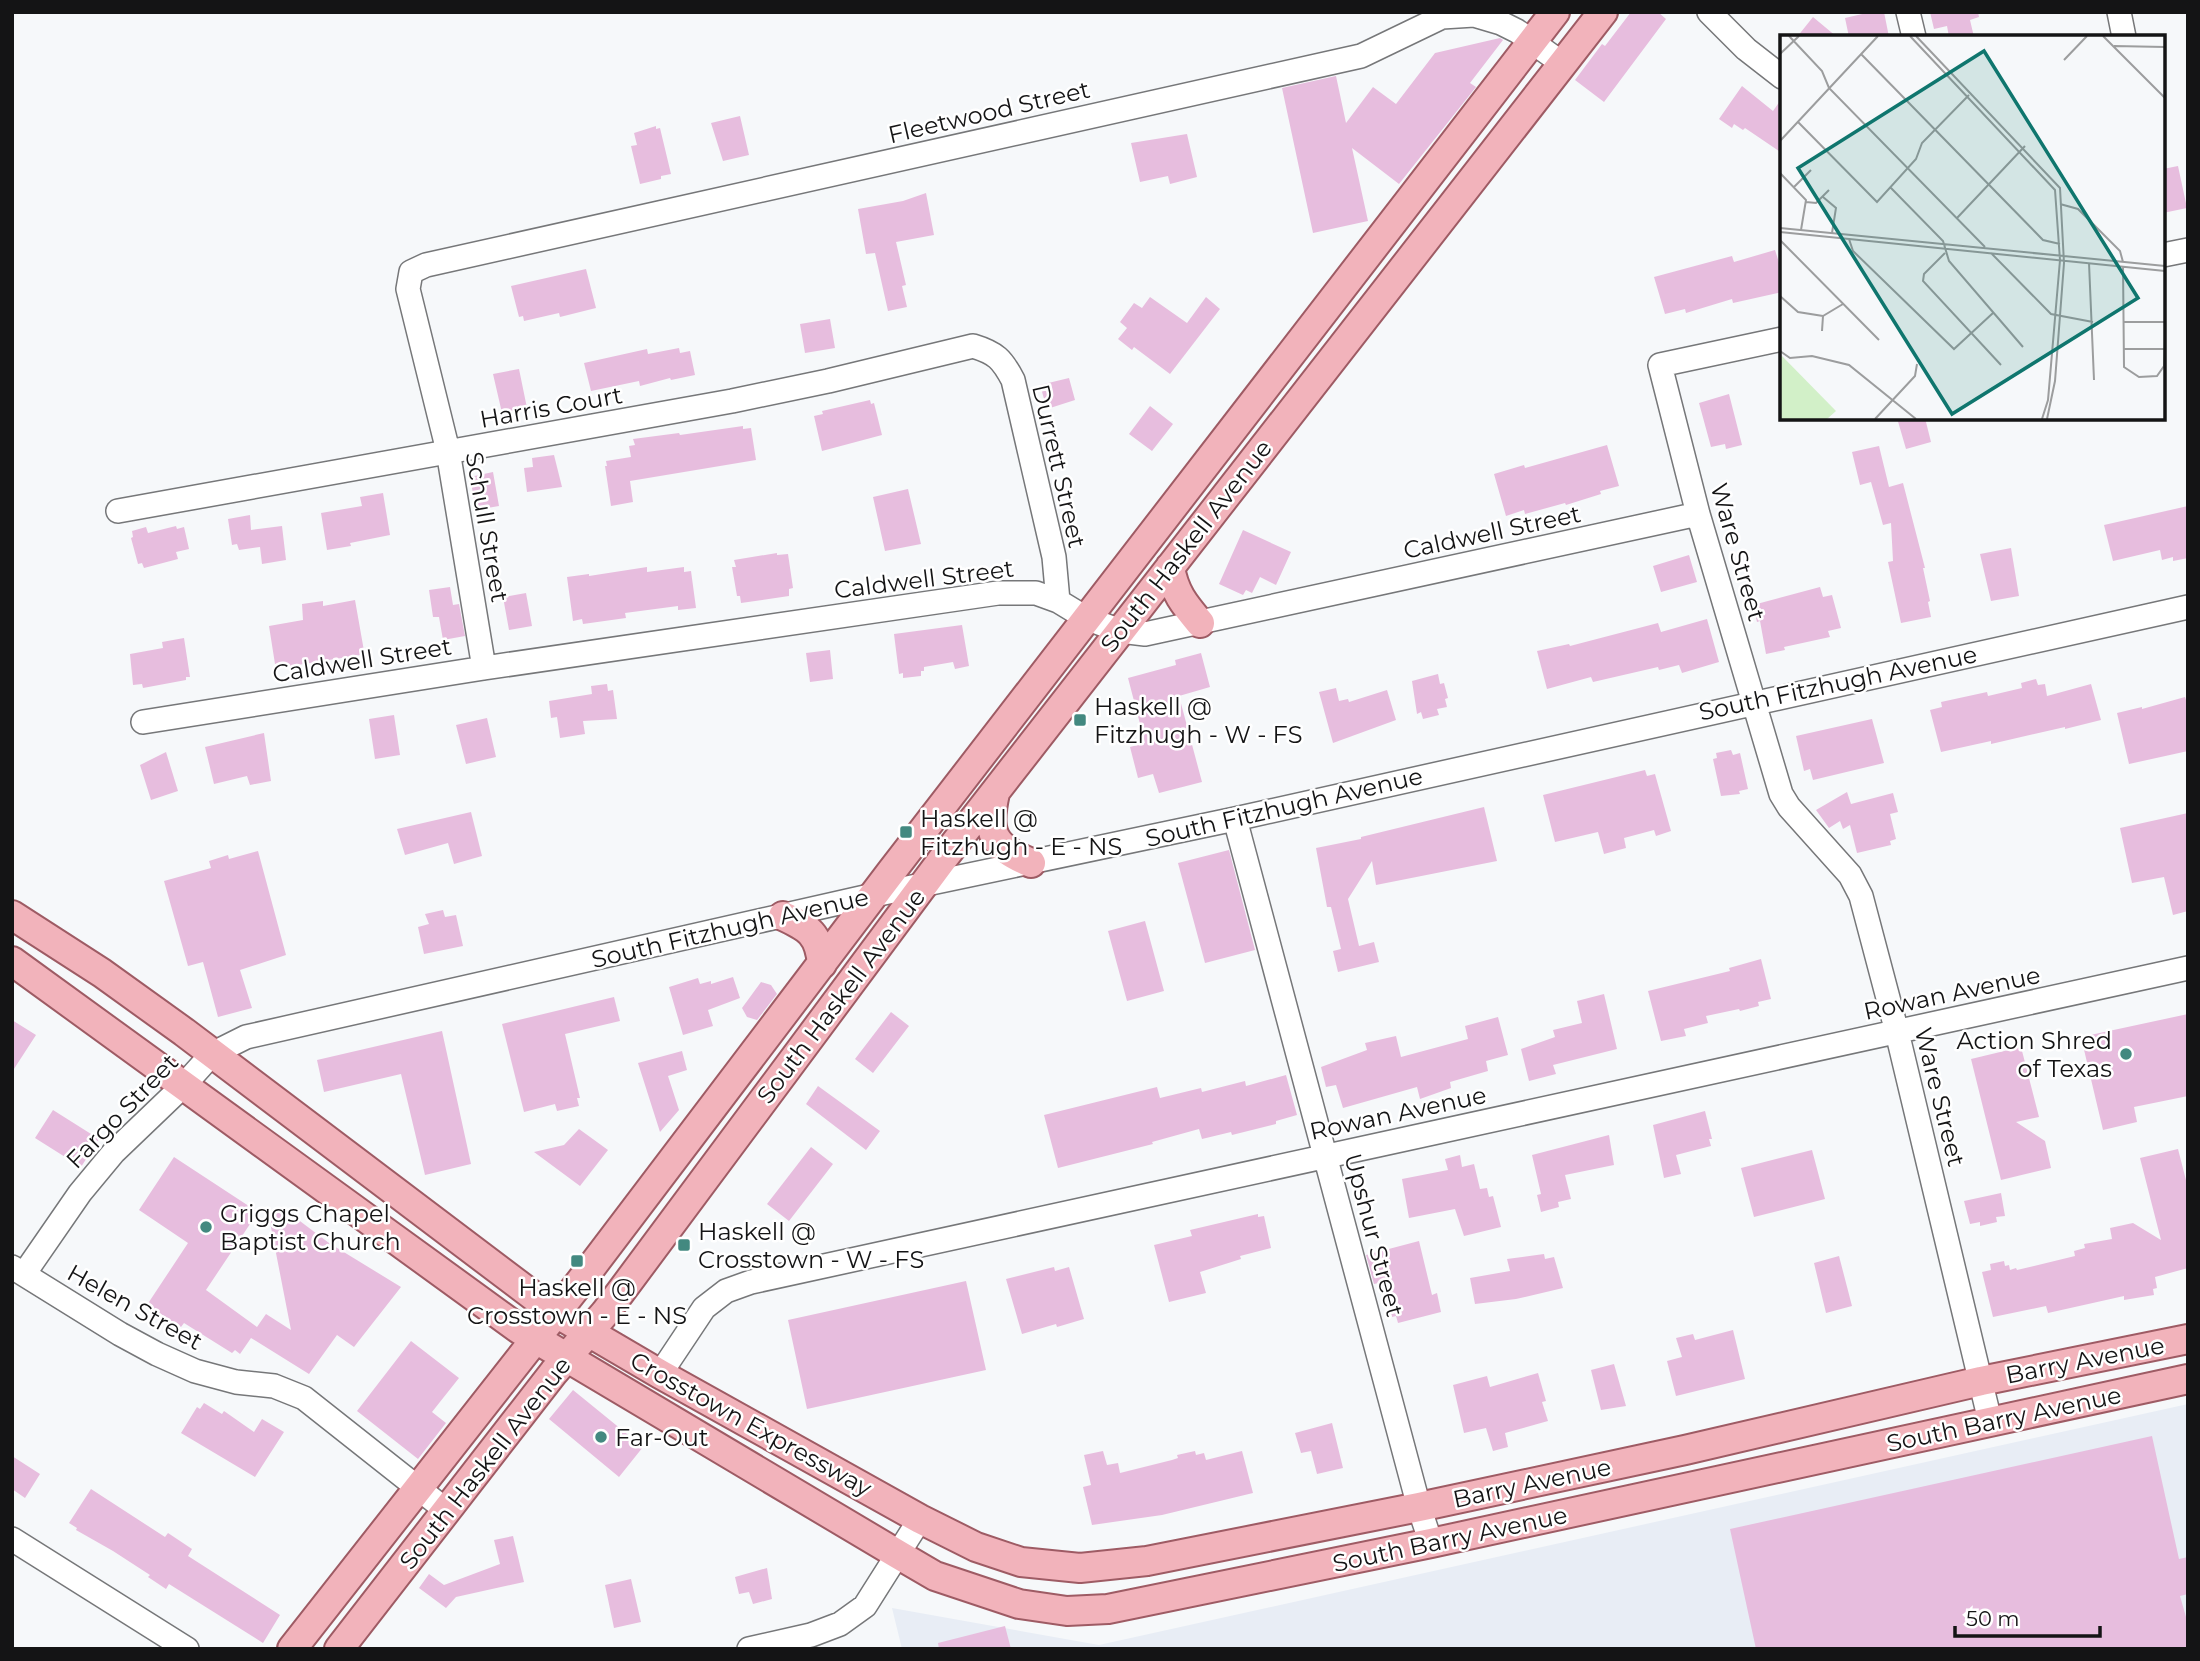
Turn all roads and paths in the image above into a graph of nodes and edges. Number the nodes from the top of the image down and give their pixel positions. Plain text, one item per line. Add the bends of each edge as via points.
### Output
1 (1555, 12) edge
2 (1603, 12) edge
3 (1709, 12) edge
4 (1908, 12) edge
5 (2119, 12) edge
6 (1914, 35) edge
7 (2124, 35) edge
8 (1533, 40) junction
9 (1563, 64) junction
10 (1780, 75) edge
11 (2188, 250) edge
12 (2165, 255) edge
13 (411, 272) joint
14 (1780, 339) edge
15 (990, 351) joint
16 (448, 452) junction
17 (118, 511) dead end
18 (1698, 514) junction
19 (1170, 567) junction
20 (1058, 601) junction
21 (2188, 607) edge
22 (1086, 618) junction
23 (1200, 623) junction
24 (1120, 631) junction
25 (484, 668) junction
26 (1754, 701) junction
27 (143, 722) dead end
28 (995, 793) junction
29 (1236, 818) junction
30 (1031, 863) junction
31 (925, 884) junction
32 (874, 895) junction
33 (12, 915) edge
34 (783, 916) junction
35 (12, 961) edge
36 (822, 964) junction
37 (2188, 968) edge
38 (1897, 1032) junction
39 (212, 1054) junction
40 (184, 1085) junction
41 (1326, 1156) junction
42 (18, 1270) edge
43 (556, 1313) junction
44 (588, 1333) junction
45 (535, 1339) junction
46 (2188, 1339) edge
47 (566, 1358) junction
48 (660, 1374) junction
49 (2188, 1379) edge
50 (1981, 1381) junction
51 (1990, 1421) junction
52 (1685, 1450) junction
53 (417, 1488) junction
54 (1692, 1488) junction
55 (1419, 1507) junction
56 (447, 1511) junction
57 (920, 1519) junction
58 (12, 1539) edge
59 (1431, 1543) junction
60 (899, 1555) junction
61 (187, 1649) edge
62 (292, 1649) edge
63 (339, 1649) edge
64 (749, 1649) edge

1 - 8 main road, South Haskell Avenue
2 - 9 main road, South Haskell Avenue
3 - 10 street
4 - 6 street
5 - 7 street
8 - 9 street, Fleetwood Street
8 - 13 street, Fleetwood Street via 1474,15 1442,17 1361,56 426,265
8 - 22 main road, South Haskell Avenue
9 - 19 main road, South Haskell Avenue
11 - 12 street
13 - 16 street, Schull Street via 408,289
14 - 18 street, Ware Street via 1660,365
15 - 16 street, Harris Court via 973,346 732,401
15 - 20 street, Durrett Street via 1004,362 1013,380 1054,557
16 - 17 street, Harris Court
16 - 25 street, Schull Street
18 - 23 street, Caldwell Street
18 - 26 street, Ware Street
19 - 23 main road via 1179,598
19 - 24 main road, South Haskell Avenue
20 - 22 street, Caldwell Street
20 - 25 street, Caldwell Street via 1036,593 998,593
21 - 26 street, South Fitzhugh Avenue
22 - 24 street, Caldwell Street
22 - 32 main road, South Haskell Avenue
23 - 24 street, Caldwell Street via 1145,634
24 - 28 main road, South Haskell Avenue
25 - 27 street, Caldwell Street
26 - 29 street, South Fitzhugh Avenue
26 - 38 street, Ware Street via 1781,794 1856,885
28 - 30 main road via 994,838 1001,847
28 - 31 main road, South Haskell Avenue
29 - 30 street, South Fitzhugh Avenue
29 - 41 street, Upshur Street
30 - 31 street, South Fitzhugh Avenue
31 - 32 street, South Fitzhugh Avenue
31 - 44 main road, South Haskell Avenue
32 - 34 street, South Fitzhugh Avenue
32 - 36 main road, South Haskell Avenue
33 - 39 main road via 102,973
34 - 36 main road via 816,938
34 - 39 street, South Fitzhugh Avenue via 246,1037
35 - 40 main road
36 - 43 main road, South Haskell Avenue
37 - 38 street, Rowan Avenue
38 - 41 street, Rowan Avenue
38 - 50 street, Ware Street
39 - 40 street, Fargo Street
39 - 43 main road, Crosstown Expressway
40 - 42 street, Fargo Street via 114,1152
40 - 45 main road, Crosstown Expressway
41 - 48 street, Rowan Avenue via 751,1282 726,1291 704,1308
41 - 55 street, Upshur Street
42 - 53 street, Helen Street via 120,1334 195,1371 274,1386 304,1398
43 - 44 main road, Crosstown Expressway
43 - 45 main road, South Haskell Avenue
44 - 47 main road, South Haskell Avenue
44 - 48 main road, Crosstown Expressway
45 - 47 main road, Crosstown Expressway
45 - 53 main road, South Haskell Avenue
46 - 50 main road, Barry Avenue
47 - 56 main road, South Haskell Avenue
47 - 60 main road, Crosstown Expressway
48 - 57 main road, Crosstown Expressway
49 - 51 main road, South Barry Avenue
50 - 51 street, Ware Street
50 - 52 main road, Barry Avenue
51 - 54 main road, South Barry Avenue
52 - 54 main road
52 - 55 main road, Barry Avenue
53 - 56 street, Helen Street
53 - 62 main road, South Haskell Avenue
54 - 59 main road, South Barry Avenue
55 - 57 main road, Barry Avenue via 1146,1561 1080,1568 1021,1562 976,1547
55 - 59 street, Upshur Street
56 - 63 main road, South Haskell Avenue
57 - 60 street
58 - 61 street
59 - 60 main road, South Barry Avenue via 1108,1609 1067,1611 981,1593 935,1577
60 - 64 street via 865,1606 840,1624

